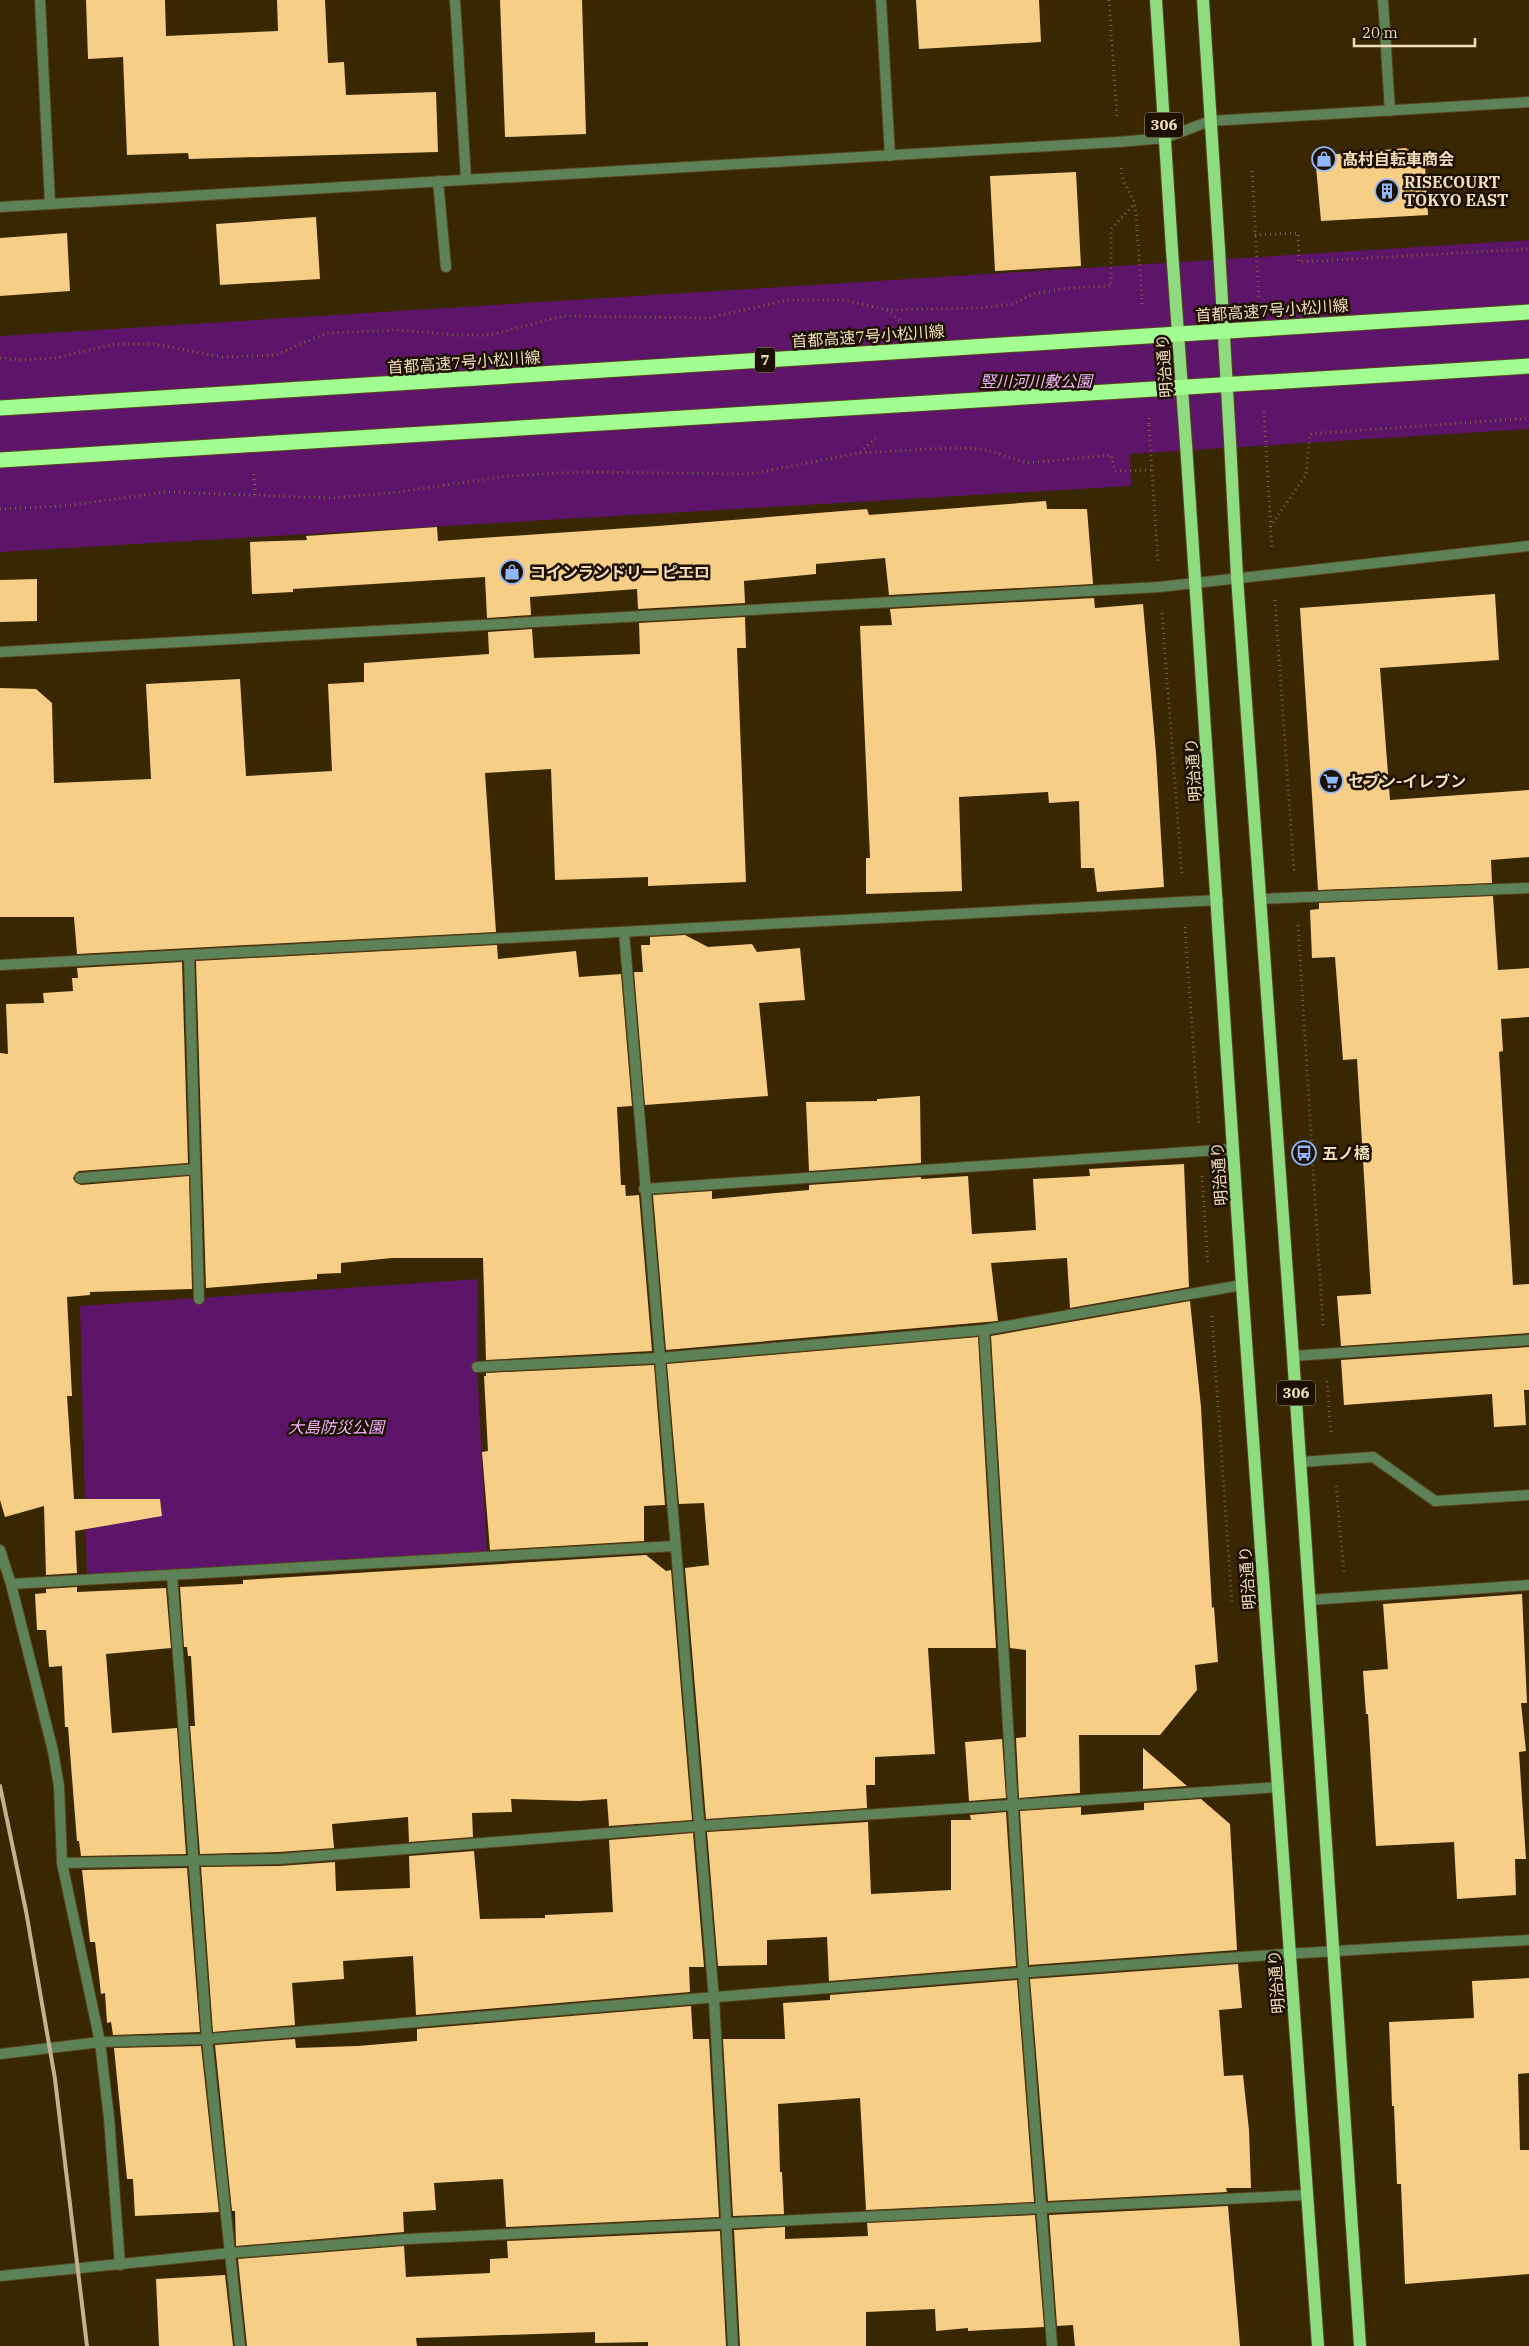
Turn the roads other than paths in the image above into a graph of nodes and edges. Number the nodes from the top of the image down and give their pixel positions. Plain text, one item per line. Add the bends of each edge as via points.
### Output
1 (40, 0) edge
2 (455, 0) edge
3 (882, 0) edge
4 (1156, 0) edge
5 (1203, 0) edge
6 (1384, 0) edge
7 (1529, 102) edge
8 (1390, 111) junction
9 (1210, 122) junction
10 (1165, 138) junction
11 (890, 156) junction
12 (466, 180) junction
13 (438, 181) junction
14 (50, 204) junction
15 (0, 207) edge
16 (446, 267) dead end
17 (1529, 312) edge
18 (1529, 366) edge
19 (0, 408) edge
20 (0, 460) edge
21 (1529, 546) edge
22 (1237, 577) junction
23 (1196, 584) junction
24 (0, 652) edge
25 (1529, 888) edge
26 (1260, 899) junction
27 (1218, 900) junction
28 (624, 932) junction
29 (189, 955) junction
30 (0, 965) edge
31 (1233, 1149) junction
32 (195, 1170) junction
33 (80, 1178) dead end
34 (644, 1189) junction
35 (1242, 1285) junction
36 (199, 1299) dead end
37 (984, 1330) junction
38 (1529, 1340) edge
39 (1293, 1356) junction
40 (659, 1358) junction
41 (477, 1367) dead end
42 (1300, 1462) junction
43 (1529, 1495) edge
44 (675, 1546) junction
45 (0, 1550) edge
46 (172, 1575) junction
47 (11, 1584) junction
48 (1529, 1585) edge
49 (1309, 1600) junction
50 (1278, 1787) junction
51 (1013, 1805) junction
52 (699, 1826) junction
53 (193, 1861) junction
54 (62, 1863) junction
55 (1529, 1940) edge
56 (1333, 1950) junction
57 (1290, 1953) junction
58 (1023, 1973) junction
59 (714, 1999) junction
60 (207, 2040) junction
61 (100, 2042) junction
62 (0, 2054) edge
63 (1308, 2195) junction
64 (1041, 2207) junction
65 (727, 2222) junction
66 (230, 2253) junction
67 (120, 2265) junction
68 (0, 2276) edge
69 (240, 2346) edge
70 (733, 2346) edge
71 (1052, 2346) edge
72 (1318, 2346) edge
73 (1360, 2346) edge

1 - 14 street
2 - 12 street
3 - 11 street
4 - 10 main road, 明治通り / 306
5 - 9 main road, 306
6 - 8 street
7 - 8 street
8 - 9 street
9 - 10 street
9 - 22 main road, 306, bridge
10 - 11 street
10 - 23 main road, 明治通り / 306, bridge
11 - 12 street
12 - 13 street
13 - 14 street
13 - 16 street
14 - 15 street
17 - 19 highway, 首都高速7号小松川線 / 7, bridge
18 - 20 highway, bridge
21 - 22 street
22 - 23 street
22 - 26 main road, 306
23 - 24 street
23 - 27 main road, 明治通り / 306
25 - 26 street
26 - 39 main road, 306
27 - 28 street
27 - 31 main road, 明治通り / 306
28 - 29 street
28 - 34 street
29 - 30 street
29 - 32 street
31 - 34 street
31 - 35 main road, 明治通り / 306
32 - 33 street
32 - 36 street
34 - 40 street
35 - 37 street
35 - 50 main road, 明治通り / 306
37 - 40 street
37 - 51 street
38 - 39 street
39 - 42 main road, 306
40 - 41 street
40 - 44 street
42 - 43 street via 1373,1458 1435,1501
42 - 49 main road, 306
44 - 46 street
44 - 52 street
45 - 47 street
46 - 47 street
46 - 53 street
47 - 54 street via 53,1752 59,1786
48 - 49 street
49 - 56 main road, 306
50 - 51 street
50 - 57 main road, 明治通り / 306
51 - 52 street
51 - 58 street
52 - 53 street via 280,1859
52 - 59 street
53 - 54 street
53 - 60 street
54 - 61 street
55 - 56 street
56 - 57 street
56 - 73 main road, 306
57 - 58 street
57 - 63 main road, 明治通り / 306
58 - 59 street
58 - 64 street
59 - 60 street
59 - 65 street
60 - 61 street
60 - 66 street
61 - 62 street
61 - 67 street via 110,2118
63 - 64 street
63 - 72 main road, 明治通り / 306
64 - 65 street
64 - 71 street
65 - 66 street via 418,2238
65 - 70 street
66 - 67 street
66 - 69 street
67 - 68 street

